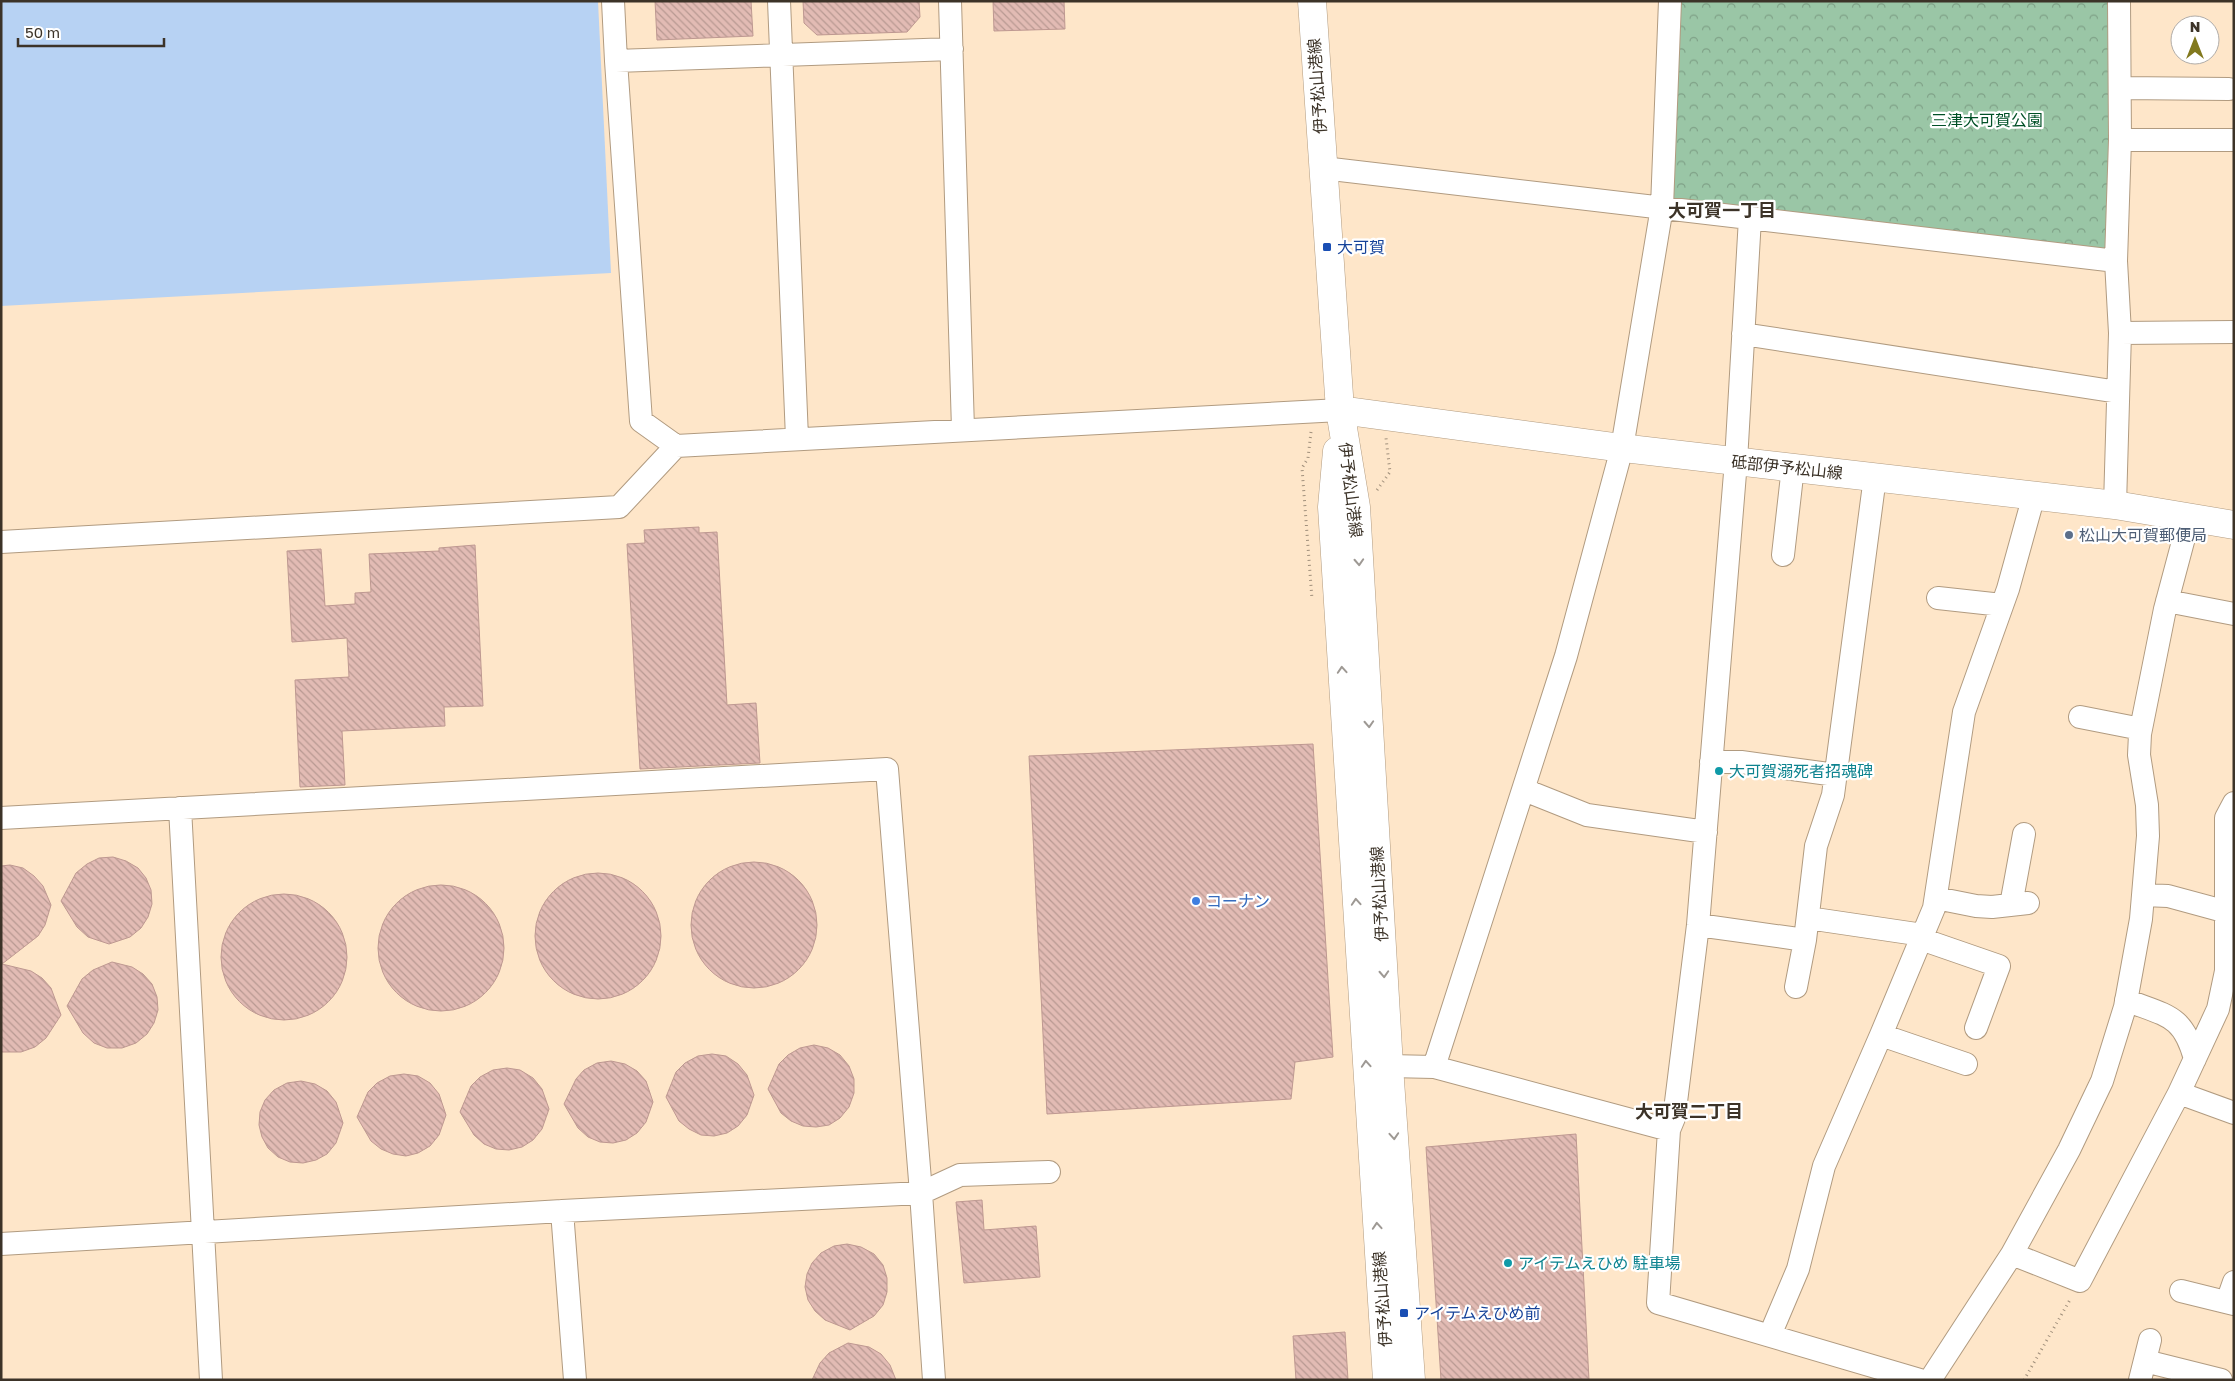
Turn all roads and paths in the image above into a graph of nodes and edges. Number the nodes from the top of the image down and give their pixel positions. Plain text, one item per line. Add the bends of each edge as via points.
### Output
1 (613, 1) edge
2 (779, 1) edge
3 (950, 1) edge
4 (1312, 1) edge
5 (1670, 1) edge
6 (2119, 1) edge
7 (952, 49) junction
8 (781, 56) junction
9 (616, 61) junction
10 (2120, 88) junction
11 (2229, 89) dead end
12 (2120, 140) junction
13 (2234, 140) edge
14 (1323, 168) junction
15 (1662, 207) junction
16 (1750, 218) junction
17 (2116, 261) junction
18 (2234, 332) edge
19 (2120, 333) junction
20 (1743, 334) junction
21 (2118, 392) junction
22 (1340, 410) junction
23 (963, 429) junction
24 (797, 438) junction
25 (676, 446) junction
26 (1622, 448) junction
27 (1736, 461) junction
28 (1792, 467) junction
29 (1875, 477) junction
30 (2034, 495) junction
31 (2115, 505) junction
32 (2190, 519) junction
33 (2234, 525) edge
34 (1, 542) edge
35 (1783, 555) dead end
36 (1938, 598) dead end
37 (2167, 601) junction
38 (2002, 605) junction
39 (2234, 614) edge
40 (2080, 717) dead end
41 (2141, 729) junction
42 (1711, 762) junction
43 (1836, 776) junction
44 (1525, 787) junction
45 (2234, 803) edge
46 (180, 808) junction
47 (1, 818) edge
48 (1706, 832) junction
49 (2024, 834) dead end
50 (2143, 895) junction
51 (1936, 898) junction
52 (2230, 913) edge
53 (1808, 918) junction
54 (1698, 925) junction
55 (1922, 937) junction
56 (1806, 940) junction
57 (1796, 987) dead end
58 (2126, 1000) junction
59 (1976, 1028) dead end
60 (1882, 1035) junction
61 (2195, 1059) junction
62 (1966, 1064) dead end
63 (1389, 1066) junction
64 (1434, 1067) junction
65 (2179, 1093) junction
66 (2234, 1113) edge
67 (1669, 1130) junction
68 (1049, 1172) dead end
69 (922, 1193) junction
70 (562, 1211) junction
71 (204, 1232) junction
72 (1, 1244) edge
73 (2012, 1254) junction
74 (2080, 1281) junction
75 (2181, 1291) dead end
76 (2231, 1296) edge
77 (1770, 1334) junction
78 (2145, 1360) edge
79 (211, 1380) edge
80 (575, 1380) edge
81 (934, 1380) edge
82 (1387, 1380) edge
83 (1411, 1380) edge
84 (1920, 1380) edge
85 (1930, 1380) edge
86 (2024, 1380) edge
87 (2221, 1380) edge

1 - 9 street
2 - 8 street
3 - 7 street
4 - 14 main road, 伊予松山港線
5 - 15 street
6 - 10 street
7 - 8 street
7 - 23 street
8 - 9 street
8 - 24 street
9 - 25 street via 641,420
10 - 11 street
10 - 12 street
12 - 13 street
12 - 17 street
14 - 15 street
14 - 22 main road, 伊予松山港線
15 - 16 street
15 - 26 street
16 - 17 street
16 - 20 street
17 - 19 street
18 - 19 street
19 - 21 street
20 - 21 street
20 - 27 street
21 - 31 street
22 - 23 street
22 - 26 main road, 砥部伊予松山線
22 -> 63 main road, 伊予松山港線 via 1356,507
82 -> 22 main road, 伊予松山港線 via 1332,507
23 - 24 street
24 - 25 street
25 - 34 street via 619,507
26 - 27 main road, 砥部伊予松山線
26 - 44 street via 1566,656
27 - 28 main road, 砥部伊予松山線
27 - 42 street
28 - 29 main road, 砥部伊予松山線
28 - 35 street
29 - 30 main road, 砥部伊予松山線
29 - 43 street
30 - 31 main road, 砥部伊予松山線
30 - 38 street
31 - 32 main road, 砥部伊予松山線
32 - 33 main road, 砥部伊予松山線
32 - 37 street
36 - 38 street
37 - 39 street
37 - 41 street
38 - 51 street via 1964,712
40 - 41 street
41 - 50 street via 2139,755 2148,836
42 - 43 street via 1741,762
42 - 48 street
43 - 53 street via 1816,846
44 - 48 street via 1532,793 1587,815
44 - 64 street
45 - 52 street via 2226,818
46 - 47 street
46 - 69 street via 887,769
46 - 71 street
48 - 54 street
49 - 51 street via 2019,904 1976,906
50 - 52 street via 2168,896
50 - 58 street
51 - 55 street
52 - 61 street via 2226,971 2218,1009
53 - 55 street
53 - 56 street
54 - 56 street
54 - 67 street via 1674,1118
55 - 59 street via 1999,966
55 - 60 street
56 - 57 street
58 - 61 street via 2171,1018 2182,1027 2190,1039
58 - 73 street via 2102,1081 2069,1150
60 - 62 street
60 - 77 street via 1824,1166 1798,1269
61 - 65 street
63 - 64 street
63 -> 83 main road, 伊予松山港線
64 - 67 street
65 - 66 street
65 - 74 street
67 - 77 street via 1658,1303
68 - 69 street via 960,1175
69 - 70 street
69 - 81 street
70 - 71 street
70 - 80 street
71 - 72 street
71 - 79 street
73 - 74 street
73 - 85 street
74 - 86 path
75 - 76 street
77 - 84 street
78 - 87 street

